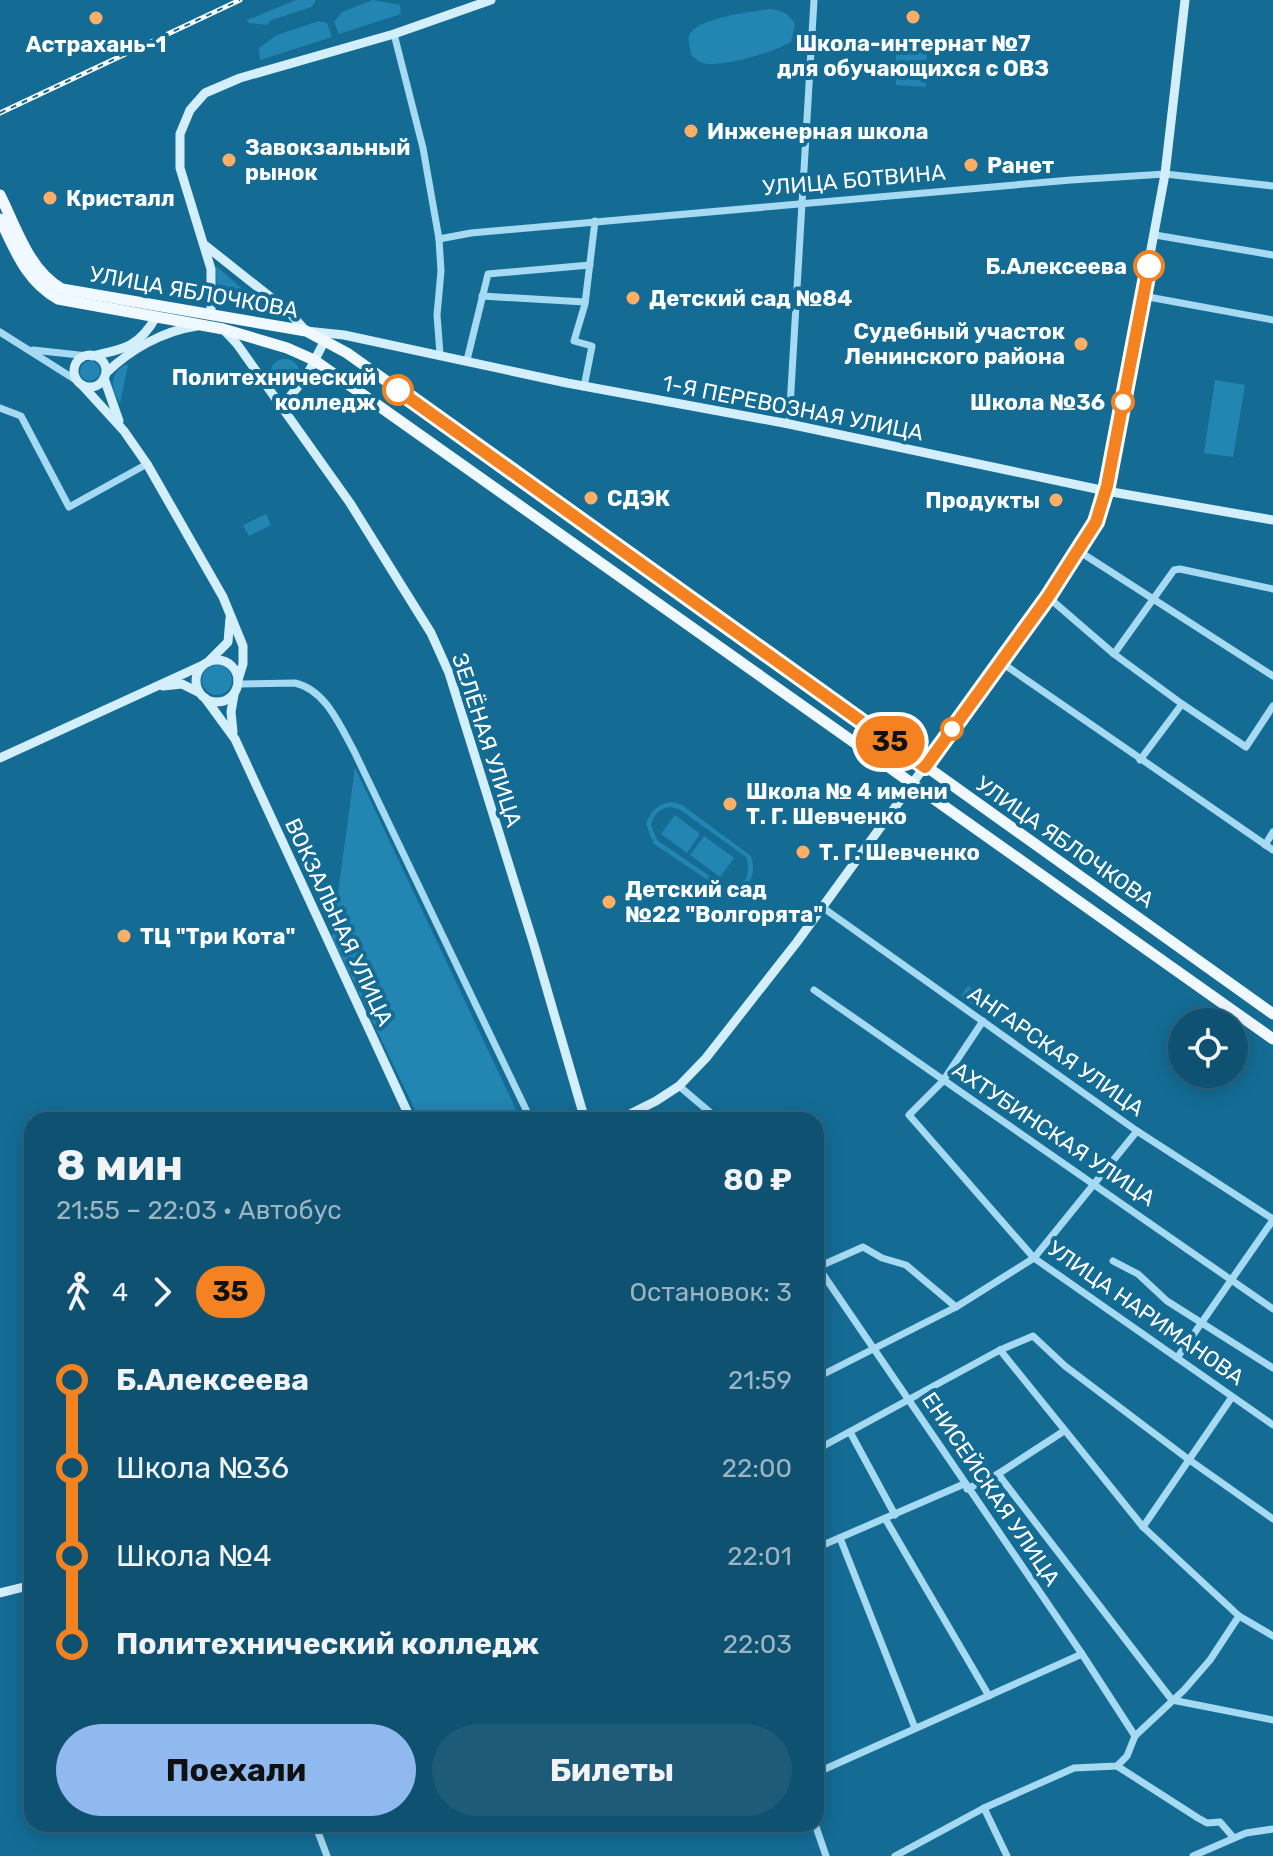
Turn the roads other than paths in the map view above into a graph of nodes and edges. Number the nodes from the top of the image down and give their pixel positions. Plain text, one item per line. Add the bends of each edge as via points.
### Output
1 (491, 0) edge
2 (814, 0) edge
3 (1185, 0) edge
4 (394, 34) junction
5 (1165, 174) junction
6 (1273, 186) edge
7 (0, 195) edge
8 (802, 202) junction
9 (0, 219) edge
10 (595, 221) junction
11 (1155, 235) junction
12 (439, 239) junction
13 (206, 246) junction
14 (1273, 255) edge
15 (590, 265) junction
16 (482, 296) junction
17 (1143, 296) junction
18 (585, 302) junction
19 (211, 313) junction
20 (139, 314) junction
21 (156, 317) junction
22 (1273, 320) edge
23 (206, 325) junction
24 (223, 329) junction
25 (306, 331) junction
26 (0, 332) edge
27 (143, 336) junction
28 (325, 340) junction
29 (30, 350) junction
30 (440, 354) junction
31 (90, 356) junction
32 (314, 360) junction
33 (467, 360) junction
34 (105, 376) junction
35 (81, 384) junction
36 (584, 387) junction
37 (282, 406) junction
38 (0, 408) edge
39 (789, 424) junction
40 (124, 431) junction
41 (147, 464) junction
42 (1106, 491) junction
43 (1273, 520) edge
44 (1077, 550) junction
45 (1273, 589) edge
46 (1048, 597) junction
47 (1155, 598) junction
48 (230, 611) junction
49 (1114, 654) junction
50 (1002, 663) junction
51 (205, 664) junction
52 (1273, 676) edge
53 (237, 685) junction
54 (156, 687) junction
55 (203, 696) junction
56 (1182, 704) junction
57 (1273, 706) edge
58 (235, 739) junction
59 (0, 758) edge
60 (1140, 760) junction
61 (925, 767) junction
62 (913, 784) junction
63 (1273, 832) edge
64 (1265, 845) junction
65 (1273, 850) edge
66 (822, 907) junction
67 (814, 990) dead end
68 (1273, 1014) edge
69 (983, 1021) junction
70 (1273, 1039) edge
71 (943, 1081) junction
72 (679, 1086) junction
73 (407, 1112) edge
74 (527, 1112) edge
75 (583, 1112) edge
76 (634, 1112) edge
77 (710, 1112) edge
78 (1137, 1131) junction
79 (1096, 1184) junction
80 (1273, 1220) edge
81 (1034, 1258) junction
82 (1113, 1261) dead end
83 (824, 1263) edge
84 (824, 1276) edge
85 (1233, 1280) junction
86 (956, 1307) junction
87 (1273, 1309) edge
88 (1202, 1323) junction
89 (874, 1349) junction
90 (1000, 1350) junction
91 (1177, 1358) junction
92 (1273, 1368) edge
93 (824, 1374) edge
94 (1232, 1397) junction
95 (908, 1399) junction
96 (1273, 1425) edge
97 (1064, 1431) junction
98 (850, 1432) junction
99 (824, 1446) edge
100 (1188, 1459) junction
101 (998, 1474) junction
102 (966, 1487) junction
103 (895, 1515) junction
104 (1273, 1519) edge
105 (886, 1520) junction
106 (1143, 1527) junction
107 (840, 1538) junction
108 (824, 1545) edge
109 (24, 1587) edge
110 (0, 1593) edge
111 (1239, 1616) junction
112 (1273, 1636) edge
113 (1082, 1654) junction
114 (989, 1696) junction
115 (1172, 1700) junction
116 (1273, 1720) edge
117 (915, 1728) junction
118 (1135, 1736) junction
119 (1117, 1766) junction
120 (824, 1769) edge
121 (984, 1808) junction
122 (1273, 1829) edge
123 (318, 1832) edge
124 (818, 1832) edge
125 (1233, 1837) junction
126 (327, 1856) edge
127 (826, 1856) edge
128 (895, 1856) edge
129 (1007, 1856) edge
130 (1193, 1856) edge

1 - 4 main road
2 - 8 street
3 - 5 main road
4 - 12 street
4 - 13 main road via 205,93 180,134 180,168
5 - 6 street, УЛИЦА БОТВИНА
5 - 8 street, УЛИЦА БОТВИНА
5 - 11 main road
7 - 19 main road, УЛИЦА ЯБЛОЧКОВА via 32,259 50,282 74,291
8 - 10 street, УЛИЦА БОТВИНА
8 - 39 street
9 - 20 main road, УЛИЦА ЯБЛОЧКОВА via 22,264 44,291 72,302
10 - 12 street, УЛИЦА БОТВИНА
10 - 15 street
11 - 14 street
11 - 17 main road
12 - 30 street
13 - 19 main road
13 - 25 main road
15 - 16 street via 488,274
15 - 18 street
16 - 18 street
16 - 33 street
17 - 22 street
17 - 42 main road
18 - 36 street via 574,341 592,346
19 - 25 main road, УЛИЦА ЯБЛОЧКОВА
20 - 21 main road, УЛИЦА ЯБЛОЧКОВА
20 - 27 main road
21 - 23 main road, УЛИЦА ЯБЛОЧКОВА
21 - 27 main road
23 - 24 main road, УЛИЦА ЯБЛОЧКОВА
23 - 34 main road via 167,333 129,353
24 - 32 main road, УЛИЦА ЯБЛОЧКОВА
24 - 37 main road, ЗЕЛЁНАЯ УЛИЦА
25 - 28 main road, УЛИЦА ЯБЛОЧКОВА
25 - 30 main road, 1-Я ПЕРЕВОЗНАЯ УЛИЦА
26 - 29 street
27 - 31 main road via 127,347
28 - 32 main road
28 - 61 main road, УЛИЦА ЯБЛОЧКОВА
29 - 31 street
29 - 35 street
30 - 33 main road, 1-Я ПЕРЕВОЗНАЯ УЛИЦА
31 - 34 main road via 101,360
31 - 35 main road via 75,366
32 - 37 main road
32 - 62 main road, УЛИЦА ЯБЛОЧКОВА
33 - 36 main road, 1-Я ПЕРЕВОЗНАЯ УЛИЦА
34 - 35 main road via 95,387
34 - 40 main road
35 - 40 main road
36 - 39 main road, 1-Я ПЕРЕВОЗНАЯ УЛИЦА
37 - 75 main road, ЗЕЛЁНАЯ УЛИЦА via 350,503 431,633 449,673
38 - 41 street via 21,416 69,507
39 - 42 main road, 1-Я ПЕРЕВОЗНАЯ УЛИЦА
40 - 41 main road, ВОКЗАЛЬНАЯ УЛИЦА
41 - 48 main road, ВОКЗАЛЬНАЯ УЛИЦА
42 - 43 main road, 1-Я ПЕРЕВОЗНАЯ УЛИЦА
42 - 44 main road via 1096,522
44 - 46 main road
44 - 47 street
45 - 47 street via 1180,569
46 - 49 street
46 - 50 main road
47 - 49 street
47 - 52 street
48 - 51 main road via 228,642
48 - 53 main road, ВОКЗАЛЬНАЯ УЛИЦА via 243,646
49 - 56 street
50 - 60 street
50 - 61 main road
51 - 53 main road via 227,663 235,670
51 - 54 main road
51 - 55 main road via 196,682
53 - 55 main road via 223,701
53 - 58 main road, ВОКЗАЛЬНАЯ УЛИЦА via 231,719
53 - 74 street via 304,685 332,713
54 - 55 main road via 184,684
54 - 59 main road
55 - 58 main road, ВОКЗАЛЬНАЯ УЛИЦА
56 - 57 street via 1246,747
56 - 60 street
58 - 73 main road, ВОКЗАЛЬНАЯ УЛИЦА
60 - 64 street
61 - 62 main road
61 - 68 main road, УЛИЦА ЯБЛОЧКОВА
62 - 66 main road
62 - 70 main road, УЛИЦА ЯБЛОЧКОВА
63 - 64 street
64 - 65 street
66 - 69 street, АНГАРСКАЯ УЛИЦА
66 - 72 main road
67 - 71 street, АХТУБИНСКАЯ УЛИЦА
69 - 71 street
69 - 78 street, АНГАРСКАЯ УЛИЦА
71 - 79 street, АХТУБИНСКАЯ УЛИЦА
71 - 81 street, УЛИЦА НАРИМАНОВА via 909,1115
72 - 76 main road
72 - 77 street
78 - 79 street
78 - 80 street, АНГАРСКАЯ УЛИЦА
79 - 81 street
79 - 85 street, АХТУБИНСКАЯ УЛИЦА
80 - 85 street
81 - 86 street
81 - 91 street, УЛИЦА НАРИМАНОВА
82 - 88 street
83 - 86 street via 863,1247 906,1265
84 - 89 street, ЕНИСЕЙСКАЯ УЛИЦА
85 - 87 street, АХТУБИНСКАЯ УЛИЦА
85 - 88 street
86 - 89 street
88 - 91 street
88 - 92 street
89 - 93 street
89 - 95 street, ЕНИСЕЙСКАЯ УЛИЦА
90 - 95 street
90 - 97 street
90 - 100 street via 1033,1336
91 - 94 street, УЛИЦА НАРИМАНОВА
94 - 96 street, УЛИЦА НАРИМАНОВА
94 - 100 street
95 - 98 street
95 - 102 street, ЕНИСЕЙСКАЯ УЛИЦА
97 - 101 street
97 - 106 street
98 - 99 street
98 - 103 street
100 - 104 street
100 - 106 street
101 - 102 street
101 - 115 street
102 - 103 street
102 - 113 street, ЕНИСЕЙСКАЯ УЛИЦА
103 - 105 street
105 - 107 street
105 - 114 street
106 - 111 street
107 - 108 street
107 - 117 street
109 - 110 main road
111 - 112 street
111 - 115 street via 1210,1660
113 - 114 street
113 - 118 street, ЕНИСЕЙСКАЯ УЛИЦА
114 - 117 street
115 - 116 street
115 - 118 street
117 - 120 street
118 - 119 street
119 - 121 street via 1074,1768
119 - 125 street via 1207,1823 1220,1822
121 - 128 street
121 - 129 street
122 - 125 street
123 - 126 street
124 - 127 street
125 - 130 street

